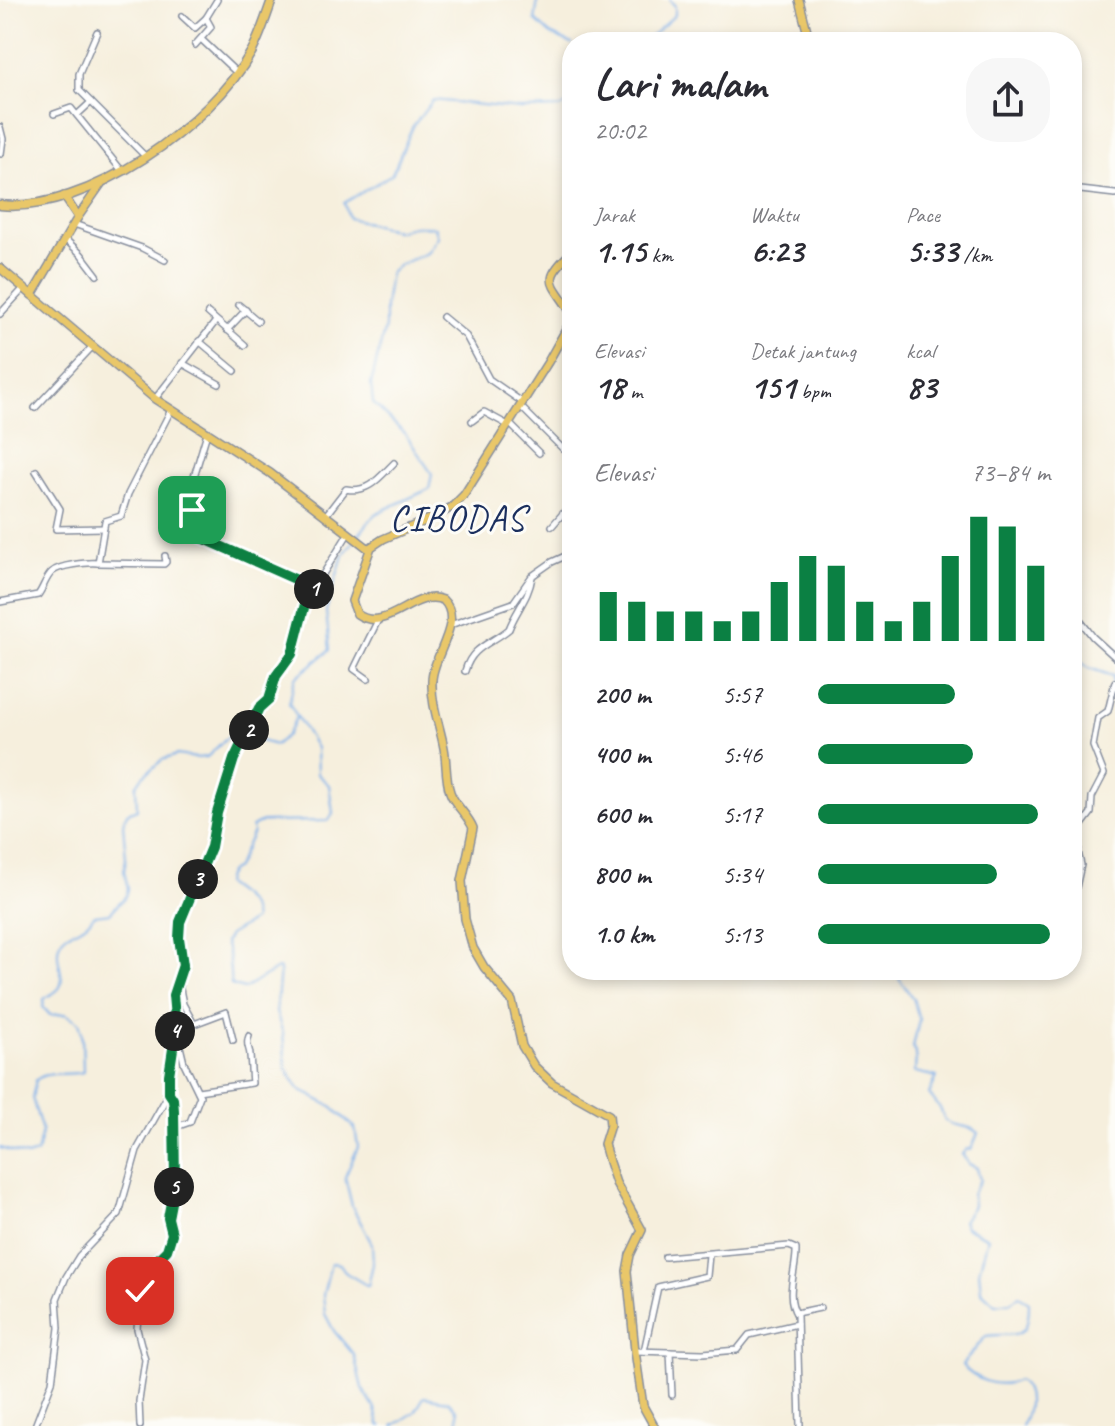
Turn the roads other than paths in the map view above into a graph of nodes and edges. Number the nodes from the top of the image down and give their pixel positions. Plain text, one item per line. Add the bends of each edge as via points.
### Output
1 (217, 0) edge
2 (264, 0) edge
3 (272, 0) edge
4 (799, 0) edge
5 (268, 11) junction
6 (182, 16) dead end
7 (206, 18) junction
8 (97, 32) dead end
9 (807, 32) edge
10 (202, 40) junction
11 (195, 45) dead end
12 (237, 73) junction
13 (91, 102) junction
14 (54, 114) dead end
15 (77, 115) junction
16 (0, 127) edge
17 (1, 154) edge
18 (145, 156) junction
19 (122, 172) junction
20 (101, 184) junction
21 (1082, 190) edge
22 (1115, 194) edge
23 (64, 196) junction
24 (0, 205) edge
25 (76, 220) junction
26 (65, 239) junction
27 (165, 260) dead end
28 (562, 261) edge
29 (0, 268) edge
30 (97, 275) dead end
31 (24, 288) junction
32 (32, 295) junction
33 (562, 301) edge
34 (239, 305) dead end
35 (246, 310) junction
36 (208, 313) dead end
37 (0, 314) edge
38 (443, 317) dead end
39 (216, 321) junction
40 (258, 321) dead end
41 (227, 330) junction
42 (562, 334) edge
43 (199, 341) junction
44 (245, 345) dead end
45 (92, 347) junction
46 (182, 363) junction
47 (235, 371) dead end
48 (219, 384) dead end
49 (155, 399) junction
50 (522, 404) junction
51 (35, 408) dead end
52 (171, 410) junction
53 (472, 421) dead end
54 (509, 425) junction
55 (207, 433) junction
56 (562, 447) edge
57 (539, 453) dead end
58 (394, 463) dead end
59 (36, 471) dead end
60 (562, 514) edge
61 (326, 515) junction
62 (552, 526) dead end
63 (104, 528) junction
64 (350, 534) junction
65 (369, 549) junction
66 (165, 556) dead end
67 (562, 558) edge
68 (98, 563) junction
69 (532, 576) junction
70 (308, 586) junction
71 (0, 602) edge
72 (378, 620) junction
73 (1082, 623) edge
74 (450, 625) junction
75 (1115, 657) edge
76 (465, 671) dead end
77 (368, 679) dead end
78 (1115, 682) edge
79 (1082, 825) edge
80 (178, 978) junction
81 (176, 1029) junction
82 (249, 1036) dead end
83 (233, 1040) dead end
84 (198, 1091) junction
85 (169, 1093) junction
86 (173, 1128) junction
87 (709, 1255) junction
88 (665, 1257) dead end
89 (820, 1308) dead end
90 (796, 1313) junction
91 (797, 1324) junction
92 (639, 1351) junction
93 (670, 1352) junction
94 (672, 1395) dead end
95 (35, 1426) edge
96 (140, 1426) edge
97 (654, 1426) edge
98 (800, 1426) edge

1 - 7 street
2 - 5 street
3 - 5 highway
4 - 9 main road
5 - 12 highway
6 - 7 street via 195,28
7 - 10 street via 211,26
8 - 13 street via 78,78 79,90
10 - 11 street
10 - 12 street
12 - 18 highway via 200,117
13 - 15 street
13 - 18 street
14 - 15 street via 69,108
15 - 19 street
16 - 17 street
18 - 19 highway
19 - 20 highway
20 - 23 highway
20 - 25 main road
21 - 22 street
23 - 24 highway
23 - 25 main road
25 - 26 main road
25 - 27 street
26 - 30 street
26 - 32 main road
28 - 33 main road via 552,279
29 - 31 main road
31 - 32 main road
31 - 37 street
32 - 45 main road
34 - 35 street
35 - 40 street
35 - 41 street
36 - 39 street
38 - 50 street via 466,336 489,379
39 - 41 street
39 - 43 street
41 - 44 street
42 - 50 main road
43 - 46 street
43 - 47 street
45 - 49 main road
45 - 51 street
46 - 48 street
46 - 49 street
49 - 52 main road
50 - 54 main road
50 - 56 street
52 - 55 main road
52 - 63 street via 121,516 106,518
53 - 54 street via 484,412
54 - 57 street
54 - 65 main road via 459,501
55 - 61 main road
55 - 70 street via 193,480 191,530
58 - 61 street via 372,485 346,489
59 - 63 street via 60,509 56,529
60 - 62 street
61 - 64 main road
63 - 68 street
64 - 65 main road
64 - 70 street
65 - 72 main road via 352,601 357,614
66 - 68 street via 164,564
67 - 69 street
68 - 71 street via 58,569 38,595
69 - 74 street via 513,603
69 - 76 street via 509,629 478,648
70 - 80 street via 291,656 234,759 211,847 180,922 183,959
72 - 74 main road via 433,597 447,603
72 - 77 street via 354,670
73 - 75 street
74 - 92 main road via 432,687 450,793 473,828 462,881 468,934 479,960 512,1001 529,1060 552,1083 609,1115 604,1144 609,1162 642,1230 628,1266
78 - 79 street via 1108,711 1098,718 1093,746 1104,774
80 - 81 street via 172,1002
80 - 83 street via 194,1024 226,1012
81 - 84 street
81 - 85 street
82 - 84 street via 252,1083
84 - 86 street via 190,1122
85 - 86 street
85 - 95 street via 137,1150 119,1214 79,1256 57,1299 52,1382
86 - 96 street via 171,1238 140,1286 137,1329 145,1360
87 - 88 street
87 - 90 street via 794,1248 791,1298
87 - 92 street via 707,1276 658,1287
89 - 90 street
90 - 91 street
91 - 93 street via 749,1335 737,1350
91 - 98 street
92 - 93 street
92 - 97 main road via 643,1406
93 - 94 street

